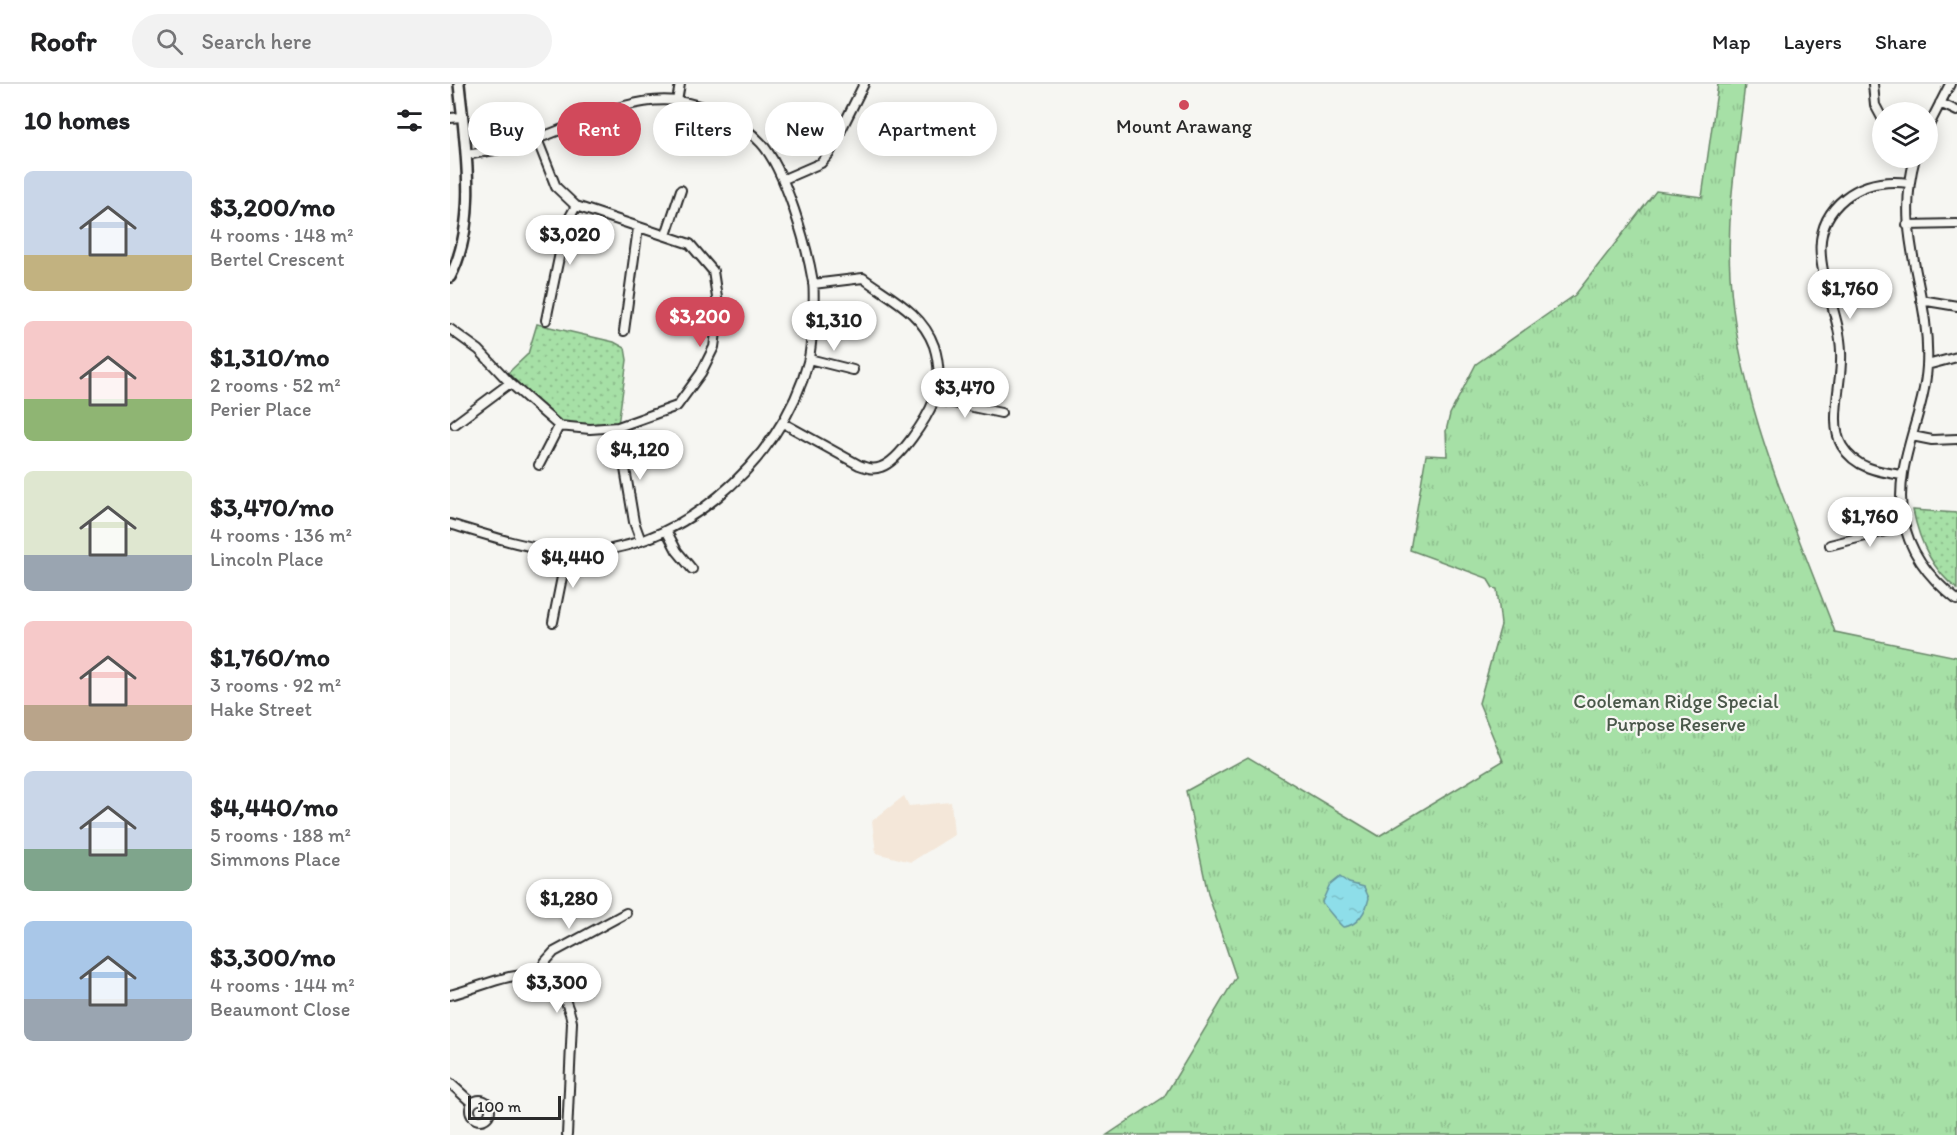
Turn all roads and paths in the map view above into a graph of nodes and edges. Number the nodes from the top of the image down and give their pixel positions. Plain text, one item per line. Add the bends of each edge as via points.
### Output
1 (459, 84) edge
2 (680, 84) edge
3 (864, 84) edge
4 (1873, 84) edge
5 (1950, 84) edge
6 (677, 101) junction
7 (1875, 102) edge
8 (1940, 103) junction
9 (1938, 107) edge
10 (1957, 111) edge
11 (462, 117) junction
12 (450, 118) edge
13 (545, 136) edge
14 (466, 155) joint
15 (544, 156) edge
16 (1913, 168) edge
17 (784, 179) junction
18 (1909, 183) junction
19 (681, 190) dead end
20 (576, 206) junction
21 (1957, 224) edge
22 (1907, 225) junction
23 (638, 228) junction
24 (666, 235) junction
25 (450, 277) edge
26 (813, 284) junction
27 (1920, 300) junction
28 (1957, 306) edge
29 (546, 320) dead end
30 (450, 329) edge
31 (624, 331) dead end
32 (1957, 357) edge
33 (809, 359) junction
34 (1927, 365) junction
35 (853, 370) dead end
36 (510, 383) junction
37 (935, 399) junction
38 (1001, 413) dead end
39 (783, 423) junction
40 (455, 424) dead end
41 (560, 426) junction
42 (618, 427) junction
43 (1912, 436) junction
44 (1957, 439) edge
45 (539, 465) dead end
46 (1902, 475) junction
47 (450, 524) edge
48 (1905, 526) junction
49 (667, 532) junction
50 (641, 542) junction
51 (1830, 545) dead end
52 (567, 552) junction
53 (692, 569) dead end
54 (1957, 600) edge
55 (554, 622) dead end
56 (626, 913) dead end
57 (540, 974) junction
58 (450, 995) edge
59 (450, 1083) edge
60 (472, 1102) dead end
61 (567, 1135) edge

1 - 11 street
2 - 6 street
3 - 17 street via 829,154 821,163
4 - 7 street
5 - 8 street
6 - 13 street via 634,103
6 - 17 street via 708,109 736,123 761,143
8 - 9 street
8 - 10 street
11 - 12 street
11 - 14 street
14 - 25 street via 465,222
15 - 20 street via 556,187
16 - 18 street
17 - 26 street
18 - 22 street
18 - 46 street via 1878,182 1849,195 1830,214 1819,256 1840,339 1842,375 1835,422 1838,438 1851,458 1862,465
19 - 24 street
20 - 23 street
20 - 29 street via 566,224
21 - 22 street
22 - 27 street
23 - 24 street
23 - 31 street
24 - 42 street via 690,244 713,271 719,311 714,347 677,406
26 - 33 street
26 - 37 street via 863,278 911,311 925,329 938,363
27 - 28 street
27 - 34 street
30 - 36 street via 480,350
32 - 34 street
33 - 35 street
33 - 39 street
34 - 43 street
36 - 40 street
36 - 41 street
37 - 38 street
37 - 39 street via 924,421 892,462 880,468 859,465
39 - 49 street via 758,457 728,486
41 - 42 street
41 - 45 street
42 - 50 street
43 - 44 street
43 - 46 street
46 - 48 street via 1900,501
47 - 52 street
48 - 51 street
48 - 54 street via 1922,566
49 - 50 street
49 - 53 street
50 - 52 street
52 - 55 street
56 - 57 street via 554,952
57 - 58 street via 511,976
57 - 61 street via 558,987 572,1022
59 - 60 street

